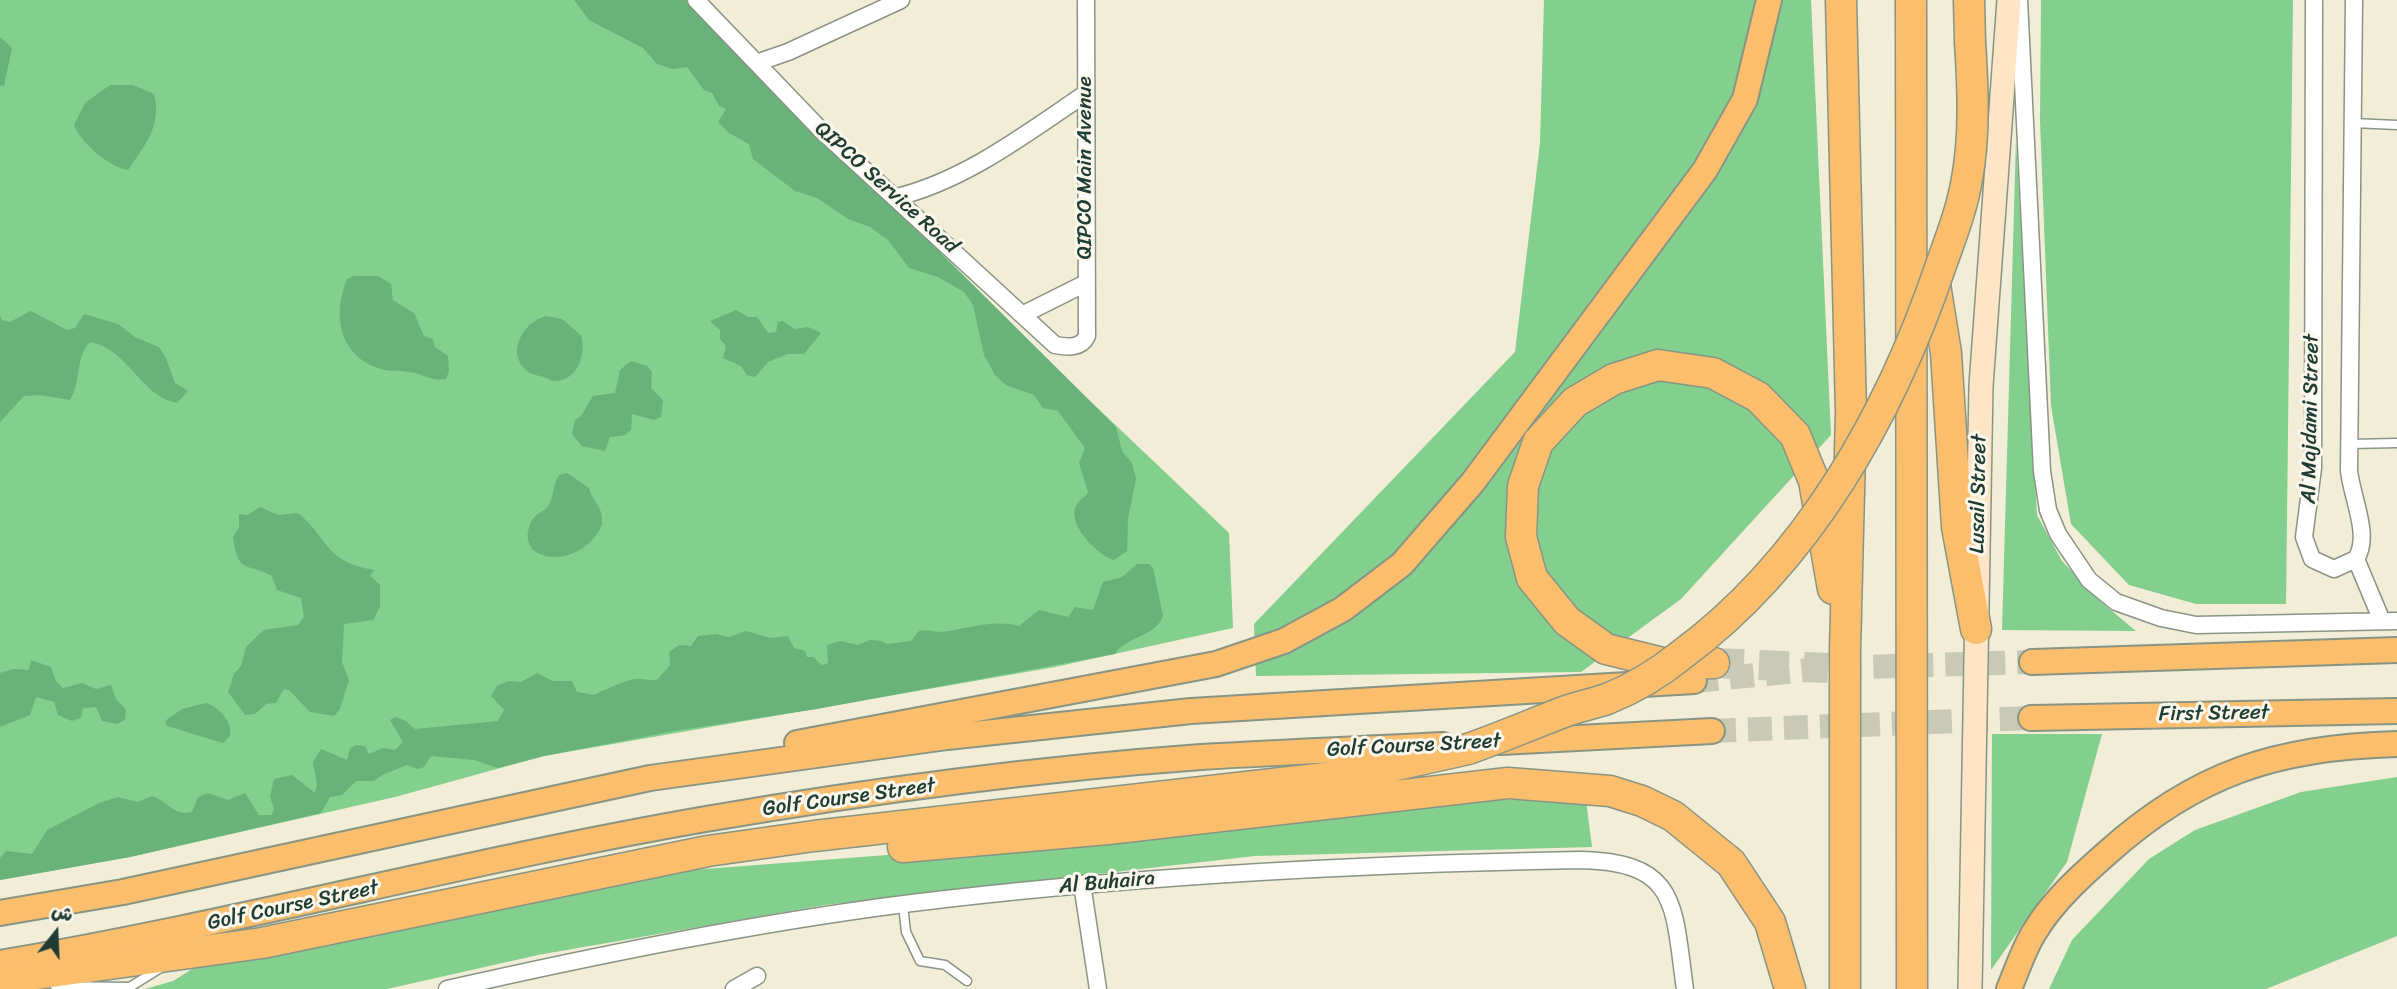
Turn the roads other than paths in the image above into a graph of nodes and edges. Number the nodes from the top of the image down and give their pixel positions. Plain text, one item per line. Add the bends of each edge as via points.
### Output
1 (696, 0) edge
2 (901, 0) edge
3 (1086, 0) edge
4 (1769, 0) edge
5 (1841, 0) edge
6 (1911, 0) edge
7 (2009, 0) edge
8 (2019, 0) edge
9 (2314, 0) edge
10 (2354, 0) edge
11 (1968, 14) edge
12 (759, 62) junction
13 (1085, 94) junction
14 (2353, 123) junction
15 (2397, 125) edge
16 (1913, 143) junction
17 (897, 197) junction
18 (1086, 284) junction
19 (1024, 314) junction
20 (2397, 443) edge
21 (2350, 444) junction
22 (2356, 559) junction
23 (2389, 621) edge
24 (1976, 629) junction
25 (2397, 650) edge
26 (1845, 651) junction
27 (2032, 662) tunnel mouth
28 (1704, 672) joint
29 (2397, 711) edge
30 (2031, 718) tunnel mouth
31 (1712, 731) tunnel mouth
32 (2397, 744) edge
33 (650, 778) junction
34 (708, 851) junction
35 (1082, 884) junction
36 (903, 905) junction
37 (0, 913) edge
38 (177, 954) junction
39 (0, 963) edge
40 (757, 976) dead end
41 (0, 979) edge
42 (967, 981) dead end
43 (511, 982) edge
44 (42, 988) edge
45 (447, 989) edge
46 (734, 989) edge
47 (1098, 989) edge
48 (1685, 989) edge
49 (1790, 989) edge
50 (1845, 989) edge
51 (1913, 989) edge
52 (1970, 989) edge
53 (2009, 989) edge

1 - 12 street, QIPCO Service Road
2 - 12 street
3 - 13 street, QIPCO Main Avenue
4 - 33 main road via 1745,99 1705,170 1473,482 1402,564 1343,609 1284,641 1216,664 839,733
5 - 26 highway via 1851,412
6 - 16 highway
7 - 24 street, Lusail Street via 1981,386
8 - 23 street via 2042,471 2048,510 2070,556 2089,580 2116,602 2161,618 2196,625
9 - 22 street, Al Majdami Street via 2313,468 2304,537 2307,552 2318,564 2342,567
10 - 14 street, Al Majdami Street
11 - 34 highway, bridge via 1972,76 1967,180 1911,349 1834,489 1801,538 1737,606 1679,657 1643,681 1468,749 1352,775
12 - 17 street, QIPCO Service Road via 820,129
13 - 17 street via 1004,149 923,191
13 - 18 street, QIPCO Main Avenue
14 - 15 lane
14 - 21 street, Al Majdami Street
16 - 24 highway via 1945,353 1957,527
16 - 51 highway
17 - 19 street, QIPCO Service Road
18 - 19 street
18 - 19 street, QIPCO Main Avenue via 1087,336 1082,343 1055,345
20 - 21 lane
21 - 22 street, Al Majdami Street via 2350,485 2364,536
22 - 23 street
24 - 52 street, Lusail Street
25 - 27 main road
26 - 28 highway via 1814,481 1795,435 1758,397 1713,373 1658,365 1614,379 1575,402 1538,442 1523,486 1521,537 1532,578 1567,621 1606,649
26 - 50 highway
28 - 33 main road via 1191,711 947,737
29 - 30 main road, First Street
31 - 39 main road, Golf Course Street via 1200,757 940,784 631,834 124,942
32 - 53 main road via 2325,748 2255,763 2168,803 2082,874 2055,905 2035,931
33 - 37 main road via 137,889
34 - 38 highway via 274,940
34 - 49 highway via 736,858 885,848 1108,829 1508,783 1584,787 1642,801 1673,816 1731,863 1770,922
35 - 36 street, Al Buhaira
35 - 47 street
35 - 48 street, Al Buhaira via 1330,867 1611,861 1637,867 1661,886 1676,928
36 - 42 lane via 906,932 920,961 945,965
36 - 43 street, Al Buhaira via 664,943
38 - 41 highway
38 - 44 lane via 152,976 130,987
40 - 46 street
43 - 45 street, Al Buhaira

